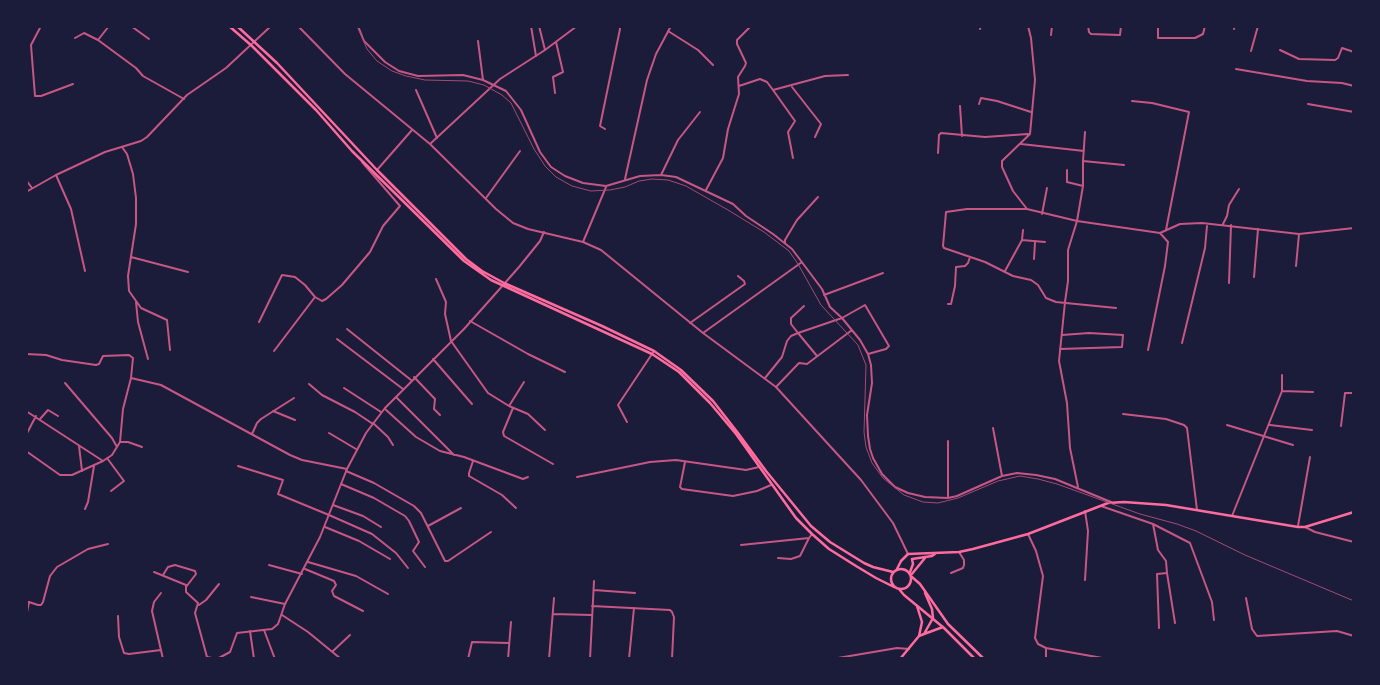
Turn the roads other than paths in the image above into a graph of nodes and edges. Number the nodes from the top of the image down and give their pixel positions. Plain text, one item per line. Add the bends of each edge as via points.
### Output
1 (41, 26) edge
2 (109, 26) edge
3 (131, 26) edge
4 (229, 26) edge
5 (237, 26) edge
6 (271, 26) edge
7 (298, 26) edge
8 (358, 26) edge
9 (531, 26) edge
10 (539, 26) edge
11 (577, 26) edge
12 (619, 26) edge
13 (671, 26) edge
14 (751, 26) edge
15 (1028, 26) edge
16 (1052, 26) edge
17 (1088, 26) edge
18 (1121, 26) edge
19 (1158, 26) edge
20 (1205, 26) edge
21 (1258, 26) edge
22 (668, 31) junction
23 (1051, 35) dead end
24 (75, 38) dead end
25 (149, 39) dead end
26 (98, 40) junction
27 (478, 41) dead end
28 (255, 42) junction
29 (556, 42) junction
30 (252, 46) junction
31 (545, 50) junction
32 (1280, 50) dead end
33 (1251, 51) dead end
34 (1354, 52) edge
35 (536, 56) junction
36 (713, 65) dead end
37 (1236, 69) dead end
38 (848, 76) dead end
39 (483, 80) junction
40 (73, 84) dead end
41 (494, 84) junction
42 (739, 86) junction
43 (792, 86) junction
44 (1354, 86) edge
45 (416, 90) dead end
46 (773, 90) junction
47 (555, 93) dead end
48 (184, 99) junction
49 (1132, 101) dead end
50 (979, 104) dead end
51 (1308, 104) dead end
52 (960, 106) dead end
53 (700, 112) dead end
54 (1032, 112) junction
55 (1354, 112) edge
56 (605, 129) dead end
57 (412, 130) junction
58 (1084, 132) dead end
59 (1030, 134) junction
60 (962, 136) junction
61 (437, 138) junction
62 (815, 138) dead end
63 (430, 144) junction
64 (1021, 144) junction
65 (122, 146) junction
66 (352, 151) junction
67 (520, 151) dead end
68 (1084, 151) junction
69 (938, 152) dead end
70 (793, 158) dead end
71 (1083, 161) junction
72 (1124, 164) dead end
73 (377, 170) junction
74 (1068, 170) dead end
75 (56, 175) junction
76 (661, 175) junction
77 (26, 180) edge
78 (625, 180) junction
79 (606, 186) junction
80 (1083, 186) junction
81 (32, 188) junction
82 (1047, 188) dead end
83 (1240, 189) dead end
84 (706, 190) junction
85 (26, 192) edge
86 (818, 197) dead end
87 (486, 198) junction
88 (1027, 210) junction
89 (1042, 214) junction
90 (1077, 221) junction
91 (1208, 225) junction
92 (1222, 225) junction
93 (1231, 225) junction
94 (1354, 228) edge
95 (1258, 229) junction
96 (1022, 230) dead end
97 (1166, 230) junction
98 (544, 232) junction
99 (1160, 233) junction
100 (1299, 234) junction
101 (1022, 240) junction
102 (583, 242) junction
103 (1035, 242) junction
104 (1045, 242) dead end
105 (786, 244) junction
106 (970, 256) junction
107 (131, 258) junction
108 (1034, 259) dead end
109 (802, 262) junction
110 (1296, 266) dead end
111 (85, 271) dead end
112 (1005, 271) junction
113 (188, 272) dead end
114 (883, 274) dead end
115 (738, 276) dead end
116 (1254, 277) dead end
117 (436, 279) dead end
118 (1230, 283) dead end
119 (503, 284) junction
120 (824, 295) junction
121 (315, 297) junction
122 (136, 302) junction
123 (1065, 302) junction
124 (948, 304) dead end
125 (804, 306) dead end
126 (1116, 308) dead end
127 (842, 318) junction
128 (470, 321) junction
129 (259, 322) dead end
130 (690, 323) junction
131 (346, 329) dead end
132 (852, 330) junction
133 (704, 333) junction
134 (798, 333) junction
135 (1062, 335) junction
136 (337, 339) dead end
137 (451, 341) junction
138 (1182, 343) dead end
139 (1060, 349) junction
140 (170, 350) dead end
141 (1148, 350) dead end
142 (274, 351) dead end
143 (653, 352) junction
144 (26, 354) edge
145 (868, 354) junction
146 (817, 356) junction
147 (148, 359) dead end
148 (433, 359) junction
149 (565, 372) dead end
150 (1282, 375) dead end
151 (414, 377) junction
152 (131, 378) junction
153 (765, 378) junction
154 (411, 380) junction
155 (524, 382) dead end
156 (65, 383) dead end
157 (309, 384) dead end
158 (776, 387) junction
159 (344, 388) dead end
160 (403, 389) junction
161 (1282, 391) junction
162 (1313, 392) dead end
163 (1354, 393) edge
164 (396, 396) junction
165 (294, 398) dead end
166 (472, 404) dead end
167 (509, 406) junction
168 (385, 408) junction
169 (514, 408) junction
170 (26, 411) edge
171 (273, 411) junction
172 (381, 412) junction
173 (1123, 414) dead end
174 (440, 415) dead end
175 (36, 416) junction
176 (58, 416) dead end
177 (40, 418) junction
178 (295, 420) dead end
179 (628, 422) dead end
180 (373, 423) junction
181 (1227, 425) dead end
182 (1270, 425) junction
183 (1341, 426) dead end
184 (993, 428) dead end
185 (545, 430) dead end
186 (1312, 430) dead end
187 (329, 432) dead end
188 (252, 434) junction
189 (26, 435) edge
190 (1265, 437) junction
191 (948, 441) dead end
192 (120, 442) junction
193 (1293, 444) dead end
194 (393, 445) dead end
195 (79, 446) junction
196 (142, 447) dead end
197 (117, 448) junction
198 (356, 448) junction
199 (26, 451) edge
200 (455, 456) junction
201 (1310, 457) dead end
202 (107, 458) junction
203 (474, 460) junction
204 (103, 461) junction
205 (685, 462) junction
206 (553, 464) dead end
207 (94, 466) junction
208 (238, 466) dead end
209 (759, 467) junction
210 (346, 470) junction
211 (82, 471) junction
212 (1002, 476) junction
213 (528, 477) dead end
214 (577, 477) dead end
215 (341, 484) junction
216 (771, 485) junction
217 (1078, 487) junction
218 (111, 491) dead end
219 (948, 498) junction
220 (1113, 502) junction
221 (333, 505) junction
222 (1100, 506) junction
223 (462, 508) dead end
224 (516, 508) dead end
225 (85, 509) dead end
226 (1197, 510) junction
227 (1085, 511) junction
228 (1354, 512) edge
229 (329, 515) junction
230 (1232, 516) junction
231 (1153, 524) junction
232 (324, 526) junction
233 (428, 526) junction
234 (381, 527) dead end
235 (1298, 527) junction
236 (1305, 527) junction
237 (491, 532) dead end
238 (812, 534) junction
239 (1028, 534) junction
240 (810, 538) junction
241 (1354, 542) edge
242 (108, 544) dead end
243 (741, 545) dead end
244 (959, 552) junction
245 (908, 554) junction
246 (935, 554) junction
247 (926, 557) junction
248 (778, 558) dead end
249 (390, 559) dead end
250 (912, 559) junction
251 (308, 562) junction
252 (269, 565) dead end
253 (425, 567) dead end
254 (408, 568) dead end
255 (305, 569) junction
256 (898, 569) junction
257 (154, 572) dead end
258 (893, 572) junction
259 (1167, 572) junction
260 (951, 573) dead end
261 (302, 574) junction
262 (163, 575) junction
263 (911, 575) junction
264 (1085, 580) dead end
265 (594, 581) dead end
266 (219, 584) dead end
267 (186, 587) junction
268 (894, 587) junction
269 (899, 589) junction
270 (594, 590) junction
271 (926, 592) junction
272 (161, 593) dead end
273 (634, 593) dead end
274 (388, 594) dead end
275 (251, 597) dead end
276 (554, 598) dead end
277 (1246, 598) dead end
278 (27, 602) edge
279 (286, 604) junction
280 (917, 604) junction
281 (199, 605) junction
282 (592, 606) junction
283 (634, 608) junction
284 (362, 611) dead end
285 (553, 614) junction
286 (282, 615) junction
287 (592, 615) junction
288 (118, 616) dead end
289 (26, 617) edge
290 (934, 618) junction
291 (1214, 620) dead end
292 (511, 622) dead end
293 (1175, 623) dead end
294 (943, 627) junction
295 (1159, 628) dead end
296 (264, 630) junction
297 (250, 631) junction
298 (924, 634) junction
299 (350, 635) dead end
300 (919, 636) junction
301 (1354, 636) edge
302 (508, 643) junction
303 (1046, 648) junction
304 (909, 649) junction
305 (161, 650) junction
306 (333, 651) junction
307 (207, 657) junction
308 (163, 659) edge
309 (201, 659) edge
310 (217, 659) edge
311 (254, 659) edge
312 (275, 659) edge
313 (341, 659) edge
314 (468, 659) edge
315 (508, 659) edge
316 (549, 659) edge
317 (590, 659) edge
318 (629, 659) edge
319 (672, 659) edge
320 (832, 659) edge
321 (900, 659) edge
322 (975, 659) edge
323 (984, 659) edge
324 (1046, 659) edge
325 (1108, 659) edge

1 - 40 street via 31,46 36,96
2 - 26 street
3 - 25 street
4 - 30 main road
5 - 28 main road
6 - 28 street
7 - 57 street via 345,74
8 - 39 street via 364,41 399,71 418,76 463,75
9 - 35 street
10 - 31 street
11 - 29 street
12 - 56 street via 600,126
13 - 22 street
14 - 42 street via 737,44 746,63 738,77
15 - 54 street via 1035,80
16 - 23 street
17 - 18 street via 1091,34 1120,35
19 - 20 street via 1158,38 1195,38 1203,34
21 - 33 street
22 - 36 street via 698,50
22 - 78 street via 647,80
24 - 26 street via 84,33
26 - 48 street via 143,76
27 - 39 street
28 - 30 street
28 - 73 main road
29 - 31 street
29 - 47 street via 563,72 553,77
30 - 48 street
30 - 66 main road
31 - 35 street
32 - 34 street via 1298,59 1335,60 1342,48
35 - 41 street
37 - 44 street
38 - 43 street via 825,76
39 - 41 street
41 - 61 street
41 - 79 street via 506,91 518,106 540,152 551,167 583,183
42 - 46 street via 760,79
42 - 84 street via 723,158
43 - 46 street
43 - 62 street via 821,124
45 - 61 street
46 - 70 street via 795,121 788,132
48 - 65 street via 147,137
49 - 97 street via 1189,112
50 - 54 street via 981,98
51 - 55 street
52 - 60 street
53 - 76 street via 678,140
54 - 59 street
57 - 63 street
57 - 73 street
58 - 68 street
59 - 60 street
59 - 64 street
60 - 69 street via 941,133
61 - 63 street
63 - 87 street
64 - 68 street
64 - 88 street via 1002,161 1002,168
65 - 75 street
65 - 107 street via 133,174 136,198
66 - 119 main road via 464,261 491,280
66 - 121 street via 400,206 383,226 370,252 342,285 326,300
67 - 87 street
68 - 71 street
71 - 72 street
71 - 80 street
73 - 119 main road via 466,259
74 - 80 street via 1067,182
75 - 81 street
75 - 111 street via 71,209
76 - 78 street
76 - 84 street via 676,177
77 - 81 street
78 - 79 street
79 - 102 street
80 - 90 street
81 - 85 street
82 - 89 street
83 - 92 street via 1229,205
84 - 105 street via 733,204
86 - 105 street via 797,220 785,240
87 - 98 street via 513,222
88 - 89 street
88 - 106 street via 946,212 944,248
89 - 90 street
90 - 99 street
90 - 123 street via 1068,250
91 - 92 street
91 - 97 street via 1180,224
91 - 138 street
92 - 93 street
93 - 95 street
93 - 118 street
94 - 100 street
95 - 100 street
95 - 116 street
96 - 101 street
97 - 99 street
98 - 102 street
98 - 119 street
99 - 141 street via 1168,242
100 - 110 street
101 - 103 street
101 - 112 street
102 - 130 street via 601,250
103 - 104 street
103 - 108 street
105 - 109 street
106 - 112 street
106 - 124 street via 965,266 956,267 955,286 951,304
107 - 113 street
107 - 122 street via 129,291
109 - 120 street
109 - 133 street
112 - 123 street via 1031,280 1046,298
114 - 120 street
115 - 130 street via 745,284
117 - 137 street via 446,302
119 - 128 street
119 - 143 main road via 602,326
120 - 127 street via 830,307
121 - 129 street via 295,277 282,275
121 - 142 street
122 - 140 street via 141,308 167,320
122 - 147 street
123 - 126 street
123 - 135 street
125 - 134 street via 791,318 791,324
127 - 132 street
127 - 134 street
127 - 145 street via 865,305 889,346
128 - 137 street
128 - 149 street
130 - 133 street
131 - 154 street
132 - 145 street
132 - 146 street
133 - 153 street
134 - 146 street
134 - 153 street via 787,341 782,357
135 - 139 street
135 - 139 street via 1123,335 1122,346
136 - 160 street
137 - 148 street
137 - 167 street via 488,393
139 - 217 street via 1070,448
143 - 179 street via 618,405
143 - 209 main road via 696,388 736,434
143 - 258 main road via 681,370 713,401 766,472 816,531 873,568
144 - 152 street via 96,365 103,356 129,355 133,358
145 - 219 street via 872,384 867,414 868,436 873,458 895,487 925,498
146 - 158 street via 807,364 799,363
148 - 151 street
148 - 166 street
150 - 161 street
151 - 154 street
151 - 174 street via 434,399 434,409
152 - 188 street via 161,385
152 - 192 street via 123,409
153 - 158 street
154 - 160 street
155 - 167 street
156 - 197 street
157 - 180 street via 322,395
158 - 245 street via 869,490 893,522
159 - 172 street
160 - 164 street
161 - 162 street
161 - 182 street
163 - 183 street via 1345,393
164 - 168 street
164 - 200 street
165 - 171 street
167 - 169 street
168 - 172 street
168 - 200 street via 416,437
169 - 185 street via 528,414
169 - 206 street via 504,436
170 - 175 street
171 - 178 street
171 - 188 street via 259,420
172 - 180 street
173 - 226 street via 1166,419 1187,428
175 - 177 street
175 - 189 street
176 - 177 street via 48,410
177 - 195 street
180 - 194 street
180 - 198 street
181 - 190 street
182 - 186 street
182 - 190 street
184 - 212 street
187 - 198 street
188 - 210 street via 296,458
190 - 193 street
190 - 230 street
191 - 219 street
192 - 196 street
192 - 197 street
195 - 204 street
195 - 211 street
197 - 202 street
198 - 210 street
199 - 211 street via 60,475
200 - 203 street
201 - 235 street
202 - 204 street
202 - 218 street via 124,481
203 - 213 street via 523,479
203 - 224 street via 469,476 502,495
204 - 207 street
205 - 209 street via 746,470
205 - 214 street via 650,462
205 - 216 street via 682,489 733,496
207 - 211 street
207 - 225 street
208 - 229 street via 283,480 278,494
209 - 216 main road
210 - 215 street
210 - 233 street via 404,498 421,513
212 - 217 street via 1017,473 1036,475
212 - 219 street
215 - 221 street
215 - 253 street via 405,516 419,542 413,550
216 - 238 main road
217 - 220 street
220 - 222 main road
220 - 226 main road
221 - 229 street
221 - 234 street
222 - 227 main road
222 - 231 street
223 - 233 street
226 - 230 main road
227 - 239 main road
227 - 264 street via 1088,531
228 - 236 main road
229 - 232 street
229 - 254 street via 372,534 396,553
230 - 235 main road
231 - 259 street
231 - 291 street via 1190,543 1212,602
232 - 249 street
232 - 251 street
233 - 237 street via 446,561
235 - 236 main road
236 - 241 street
238 - 240 street
238 - 268 main road via 829,549
239 - 244 main road
239 - 303 street via 1044,576 1035,638
240 - 243 street
240 - 248 street via 800,556
242 - 278 street via 88,549 57,567 50,576 44,602 38,605
244 - 246 main road
244 - 260 street via 964,560 963,568
245 - 246 main road
245 - 250 main road
245 - 256 main road
246 - 247 main road
247 - 250 main road
247 - 263 main road
250 - 263 main road
251 - 255 street
251 - 274 street via 356,576
252 - 261 street
255 - 261 street
255 - 284 street via 334,581 334,596
256 - 258 main road
256 - 263 main road via 904,569
257 - 262 street
258 - 268 main road
259 - 293 street
259 - 295 street via 1157,574
261 - 279 street
262 - 267 street
262 - 267 street via 168,567 175,564 195,571
263 - 269 main road via 909,586
263 - 271 main road
265 - 270 street
266 - 281 street
267 - 281 street via 186,592
268 - 269 main road
269 - 280 main road
270 - 273 street
270 - 282 street
271 - 290 main road
271 - 323 main road via 948,624
272 - 305 street via 152,611
275 - 279 street
276 - 285 street
277 - 301 street via 1252,629 1257,636 1337,631
278 - 289 street
279 - 286 street
280 - 290 main road
280 - 300 main road via 922,622
281 - 307 street via 195,613
282 - 283 street
282 - 287 street
283 - 318 street
283 - 319 street via 672,612
285 - 287 street
285 - 316 street
286 - 296 street via 276,627
286 - 306 street
287 - 317 street
288 - 305 street via 124,652
290 - 294 main road
290 - 298 main road
292 - 302 street
294 - 298 main road
294 - 322 main road
296 - 297 street
296 - 312 street
297 - 310 street via 237,633 230,652
297 - 311 street
298 - 300 main road
299 - 306 street
300 - 304 main road
302 - 314 street via 472,642
302 - 315 street
303 - 324 street
303 - 325 street
304 - 320 street via 897,648
304 - 321 main road
305 - 308 street
306 - 313 street
307 - 309 street
307 - 310 street

